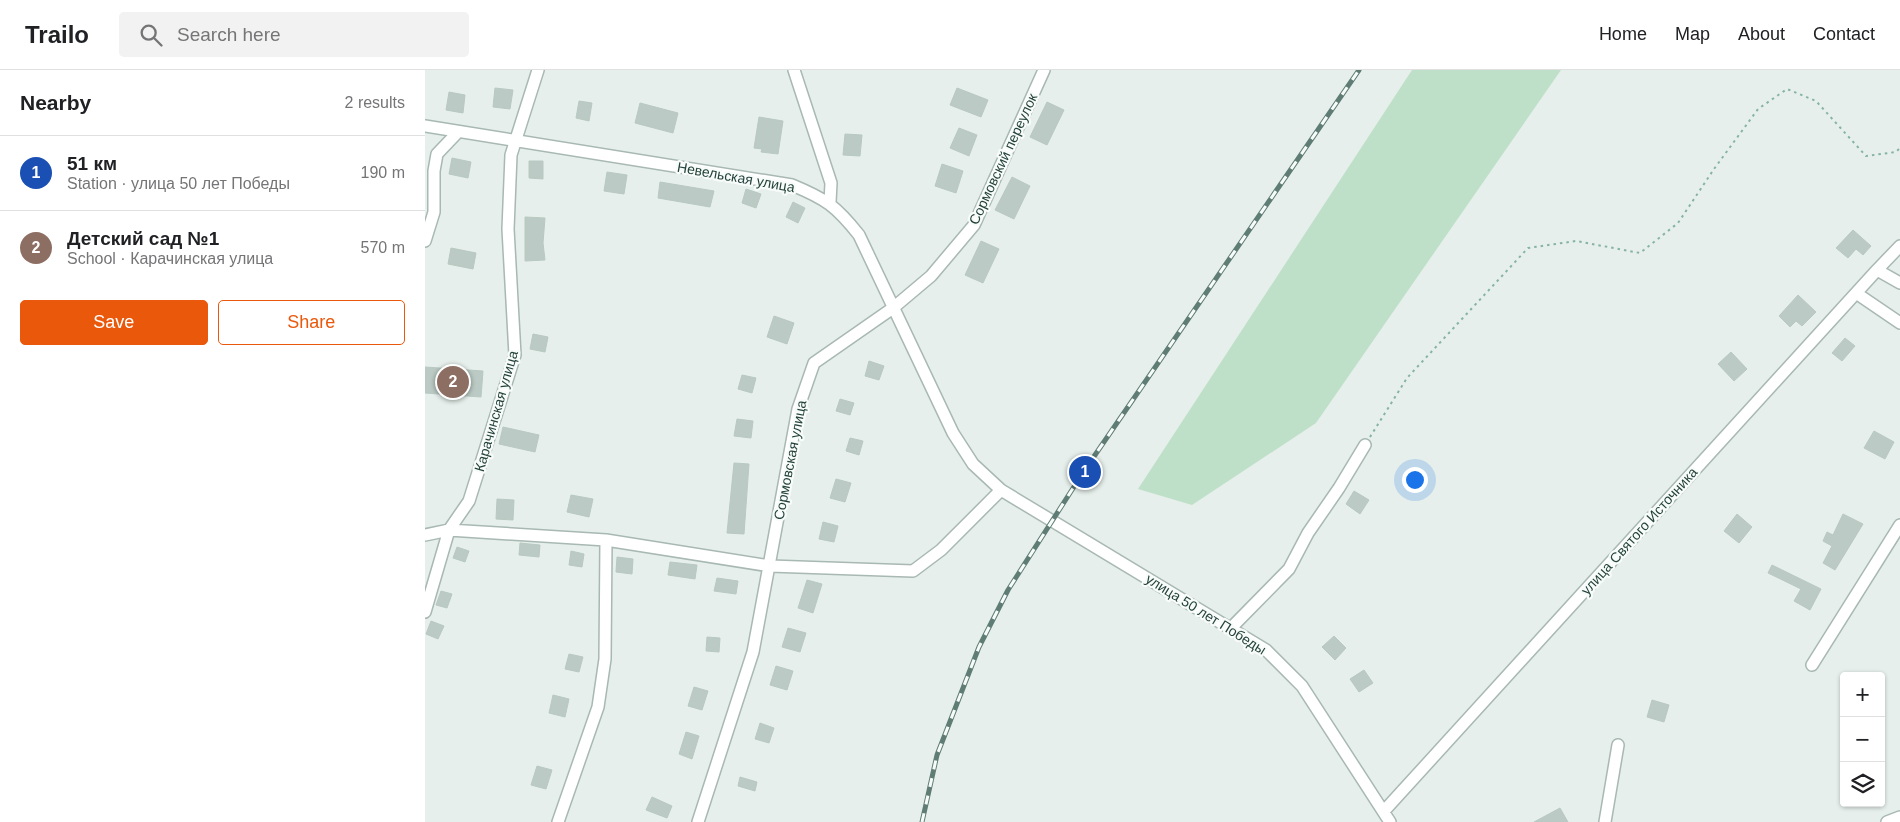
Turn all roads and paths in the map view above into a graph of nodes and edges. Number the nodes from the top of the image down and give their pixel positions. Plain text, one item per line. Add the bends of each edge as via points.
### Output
1 (538, 70) edge
2 (794, 70) edge
3 (1045, 70) edge
4 (425, 126) edge
5 (458, 132) junction
6 (514, 140) junction
7 (1900, 148) edge
8 (830, 202) junction
9 (425, 241) edge
10 (1900, 246) edge
11 (1877, 270) junction
12 (1900, 283) edge
13 (1856, 293) junction
14 (893, 308) junction
15 (1900, 324) edge
16 (1365, 445) joint
17 (1001, 490) junction
18 (1052, 520) joint
19 (1900, 525) edge
20 (449, 530) junction
21 (425, 535) edge
22 (606, 540) junction
23 (770, 566) junction
24 (425, 612) edge
25 (1231, 628) junction
26 (1813, 665) dead end
27 (1618, 745) dead end
28 (1384, 811) junction
29 (1900, 817) edge
30 (558, 822) edge
31 (698, 822) edge
32 (1390, 822) edge
33 (1605, 822) edge
34 (1887, 822) edge

1 - 6 street, Карачинская улица
2 - 8 street via 831,183
3 - 14 street, Сормовский переулок via 974,225 931,276
4 - 5 street, Невельская улица
5 - 6 street, Невельская улица
5 - 9 street via 437,154 434,212
6 - 8 street, Невельская улица via 792,185
6 - 20 street, Карачинская улица via 509,229 515,355 469,501
7 - 16 path via 1896,152 1867,156 1816,101 1787,89 1758,109 1678,223 1640,253 1575,241 1528,248 1407,378
8 - 14 street, Невельская улица via 859,235
10 - 11 street, улица Святого Источника
11 - 12 street
11 - 13 street, улица Святого Источника
13 - 15 street
13 - 28 street, улица Святого Источника
14 - 17 street, Невельская улица via 953,433 973,464
14 - 23 street, Сормовская улица via 814,363 798,409
16 - 25 street via 1308,533 1289,569
17 - 18 street, Невельская улица
17 - 23 street via 941,550 913,571
18 - 25 street, улица 50 лет Победы
19 - 26 street
20 - 21 street
20 - 22 street
20 - 24 street, Карачинская улица
22 - 23 street
22 - 30 street via 605,659 597,708
23 - 31 street, Сормовская улица via 753,652
25 - 28 street, улица 50 лет Победы via 1266,650 1302,686
27 - 33 street
28 - 32 street, улица 50 лет Победы
29 - 34 street

